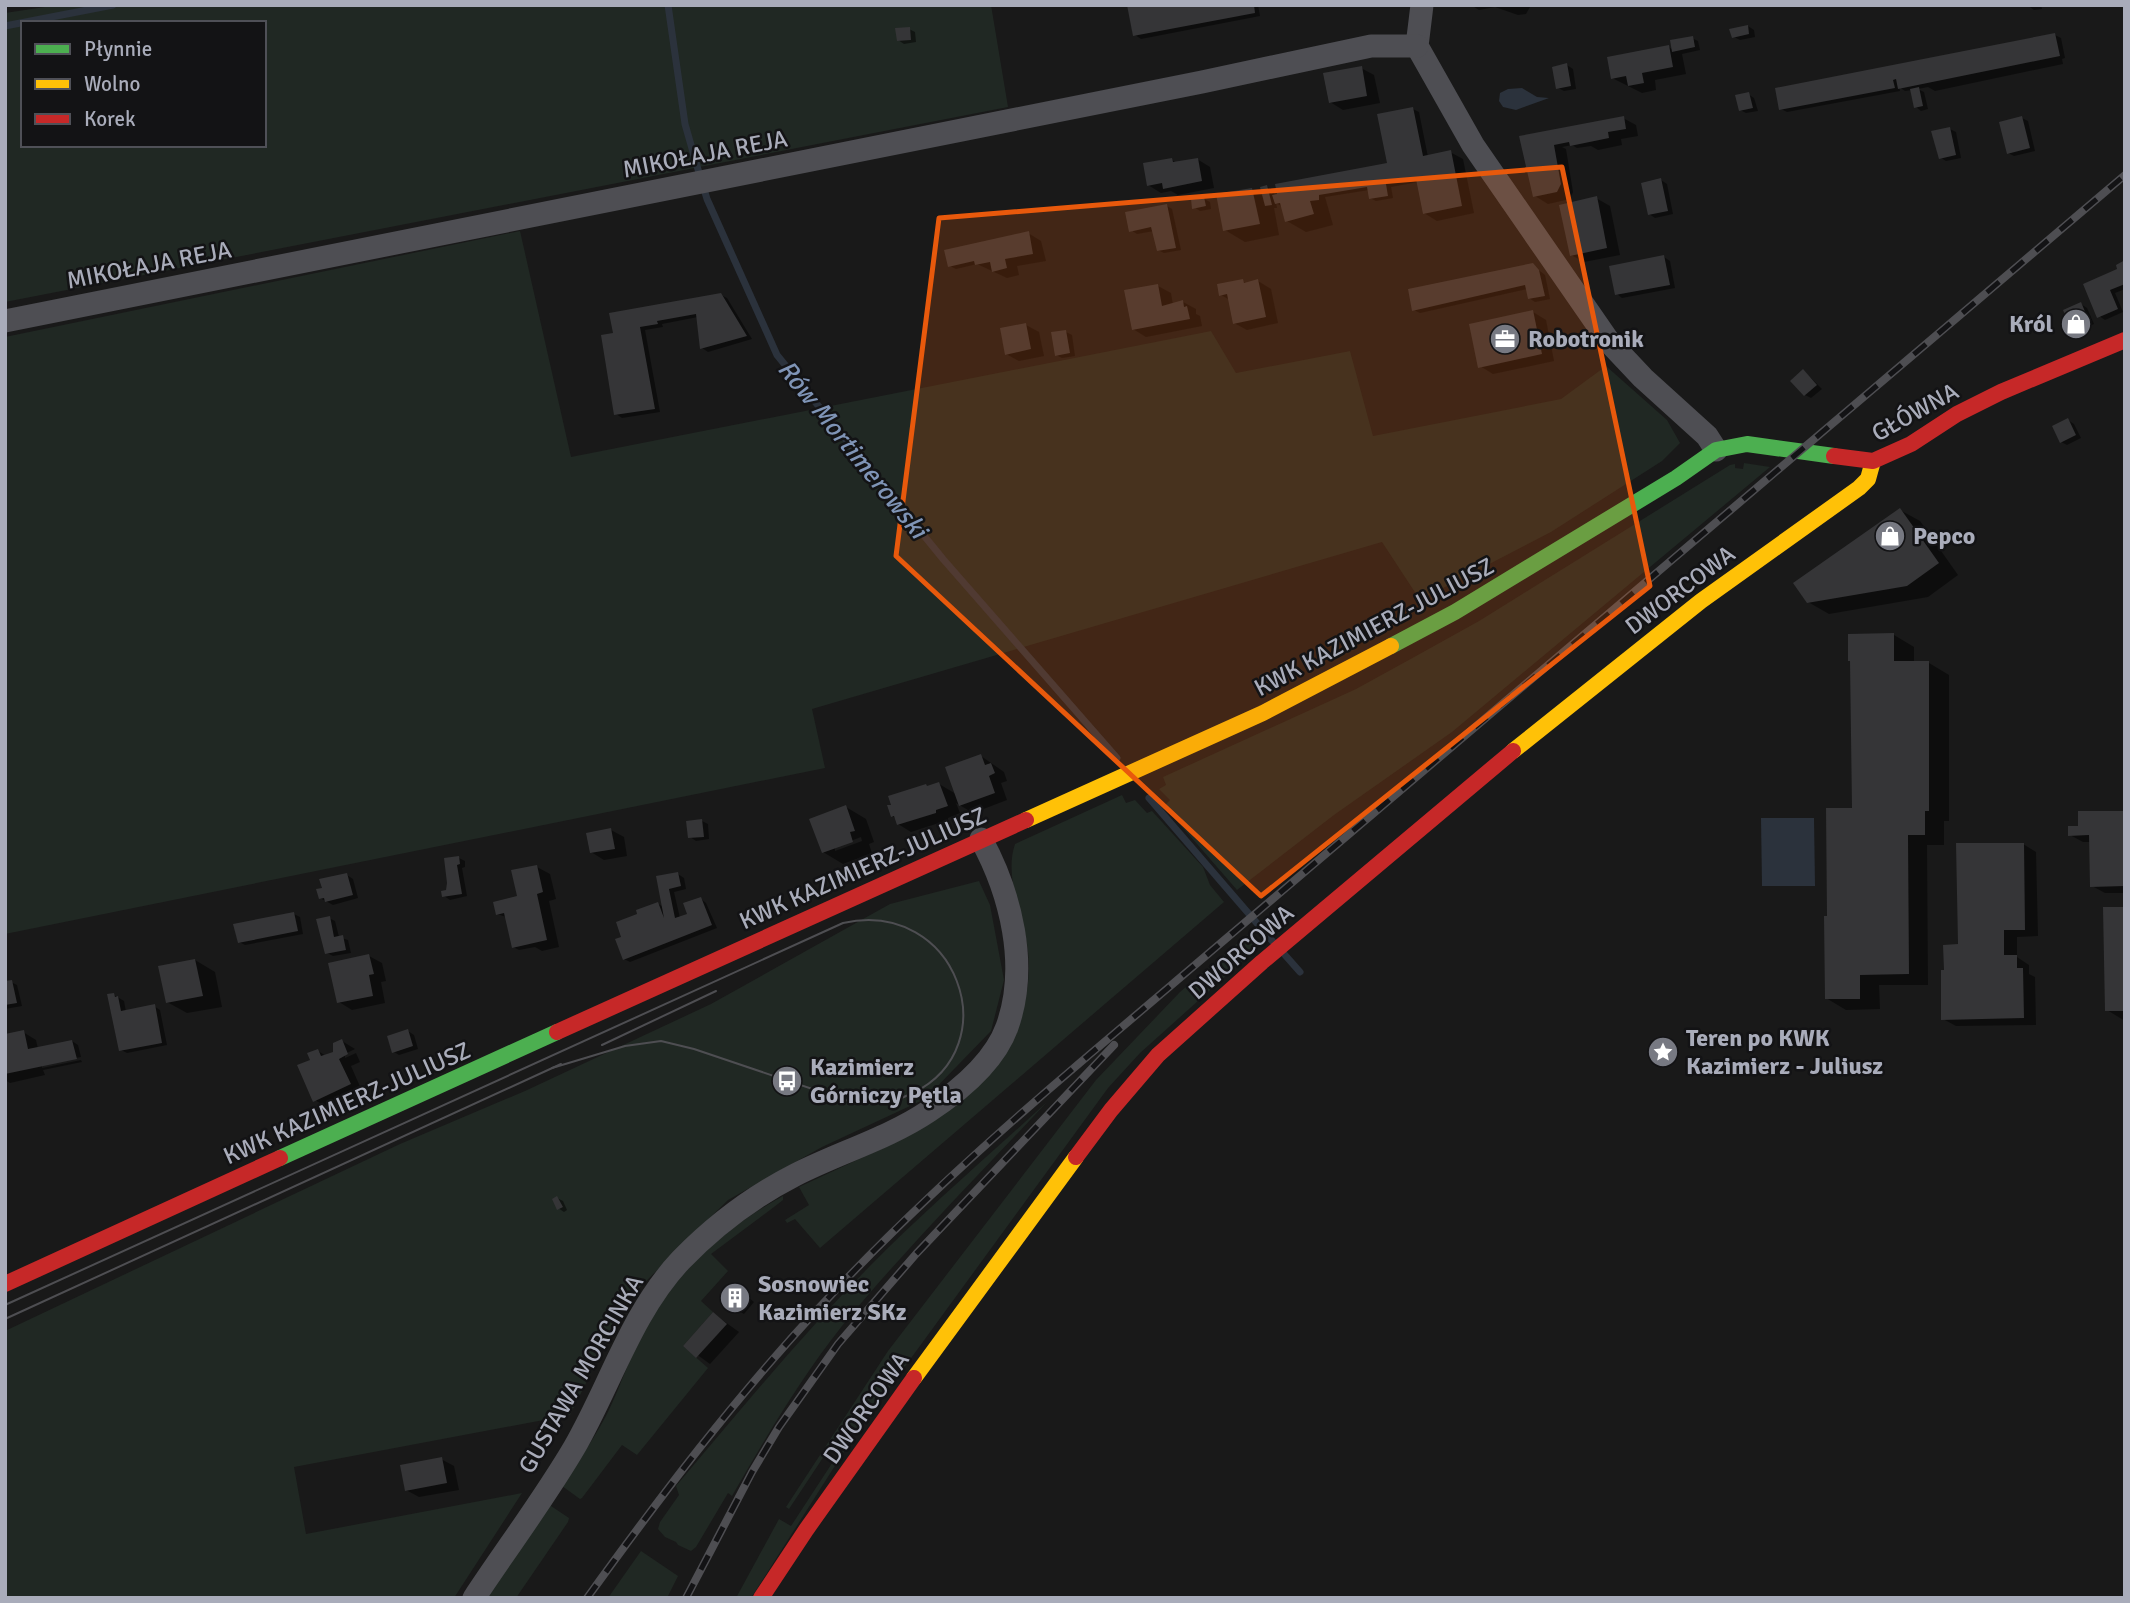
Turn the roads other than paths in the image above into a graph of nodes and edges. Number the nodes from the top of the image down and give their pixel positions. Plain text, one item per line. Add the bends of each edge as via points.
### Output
1 (1422, 5) edge
2 (1417, 46) junction
3 (5, 321) edge
4 (2125, 340) edge
5 (1716, 450) junction
6 (1873, 461) junction
7 (981, 839) junction
8 (5, 1284) edge
9 (474, 1598) edge
10 (761, 1598) edge

1 - 2 street
2 - 3 street, MIKOŁAJA REJA via 1371,46
2 - 5 street via 1473,145 1610,343
4 - 6 street, GŁÓWNA via 2001,392
5 - 6 street, GŁÓWNA via 1747,444
5 - 7 street, KWK KAZIMIERZ-JULIUSZ via 1455,612 1263,713
6 - 10 street, DWORCOWA via 1868,479 1859,488 1701,601 1528,738 1262,961 1158,1055 1111,1110 977,1290
7 - 8 street, KWK KAZIMIERZ-JULIUSZ
7 - 9 street, GUSTAWA MORCINKA via 1000,878 1017,948 1007,1028 990,1057 964,1086 927,1113 794,1175 741,1209 682,1259 653,1293 574,1448

